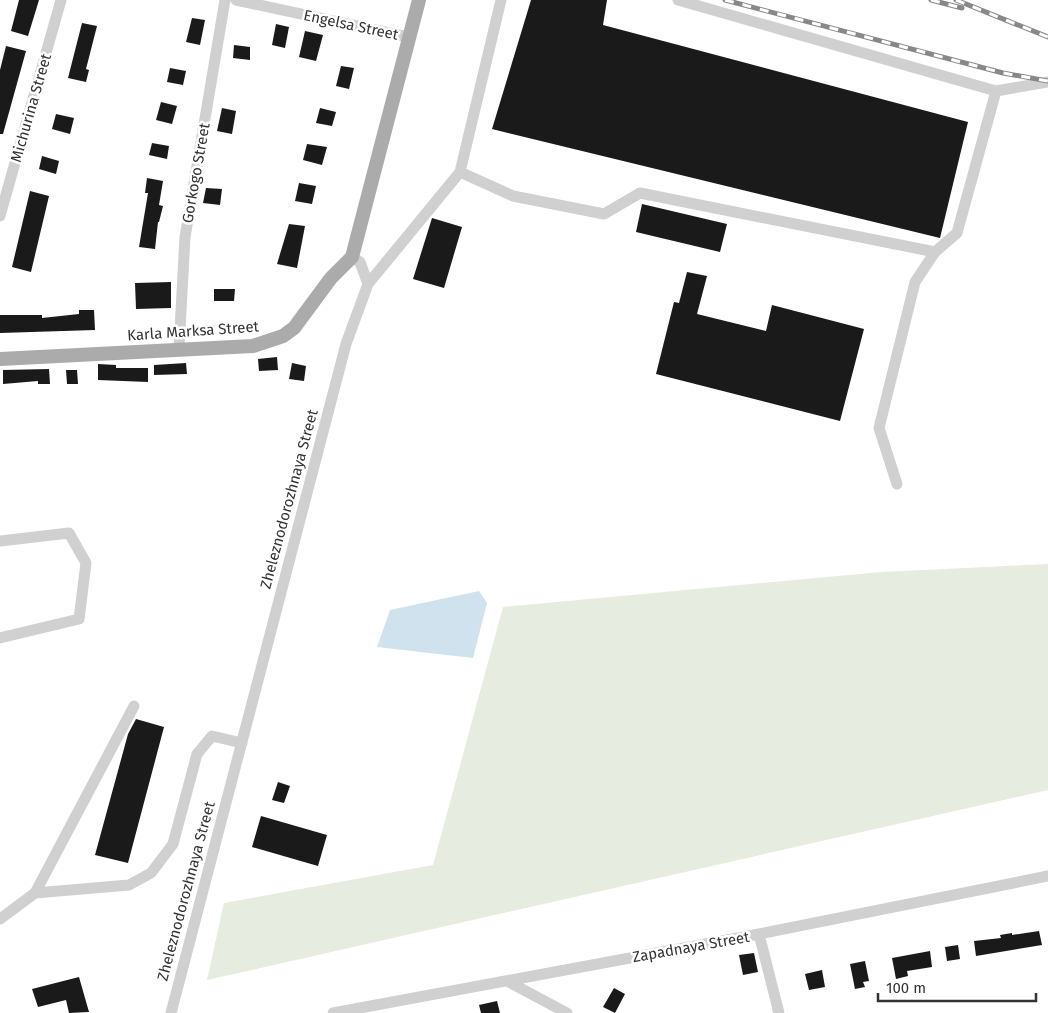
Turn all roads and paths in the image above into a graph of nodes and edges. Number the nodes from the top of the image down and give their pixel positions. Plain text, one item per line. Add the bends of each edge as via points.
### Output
1 (61, 0) edge
2 (225, 0) edge
3 (236, 0) edge
4 (419, 0) edge
5 (501, 0) edge
6 (678, 0) edge
7 (408, 37) junction
8 (1048, 82) edge
9 (996, 91) junction
10 (460, 172) junction
11 (0, 216) edge
12 (935, 252) junction
13 (352, 256) junction
14 (368, 284) junction
15 (179, 348) junction
16 (0, 359) edge
17 (897, 484) dead end
18 (0, 541) edge
19 (0, 638) edge
20 (134, 706) dead end
21 (242, 743) junction
22 (1048, 876) edge
23 (35, 894) junction
24 (0, 919) edge
25 (759, 934) junction
26 (507, 980) junction
27 (171, 1013) edge
28 (333, 1013) edge
29 (567, 1013) edge
30 (779, 1013) edge

1 - 11 street, Michurina Street
2 - 15 street, Gorkogo Street via 185,238
3 - 7 street, Engelsa Street
4 - 7 main road
5 - 10 street
6 - 9 street
7 - 13 main road
8 - 9 street
9 - 12 street via 957,233
10 - 12 street via 513,196 604,214 640,193
10 - 14 street, Zheleznodorozhnaya Street
12 - 17 street via 915,282 879,428
13 - 14 street via 360,262
13 - 15 main road, Karla Marksa Street via 331,278 294,328 283,336 253,346
14 - 21 street, Zheleznodorozhnaya Street via 346,344
15 - 16 main road, Karla Marksa Street
18 - 19 street via 68,534 86,563 80,619
20 - 23 street
21 - 23 street via 212,736 198,754 173,844 151,873 129,886
21 - 27 street, Zheleznodorozhnaya Street
22 - 25 street, Zapadnaya Street
23 - 24 street
25 - 26 street, Zapadnaya Street
25 - 30 street
26 - 28 street, Zapadnaya Street
26 - 29 street

